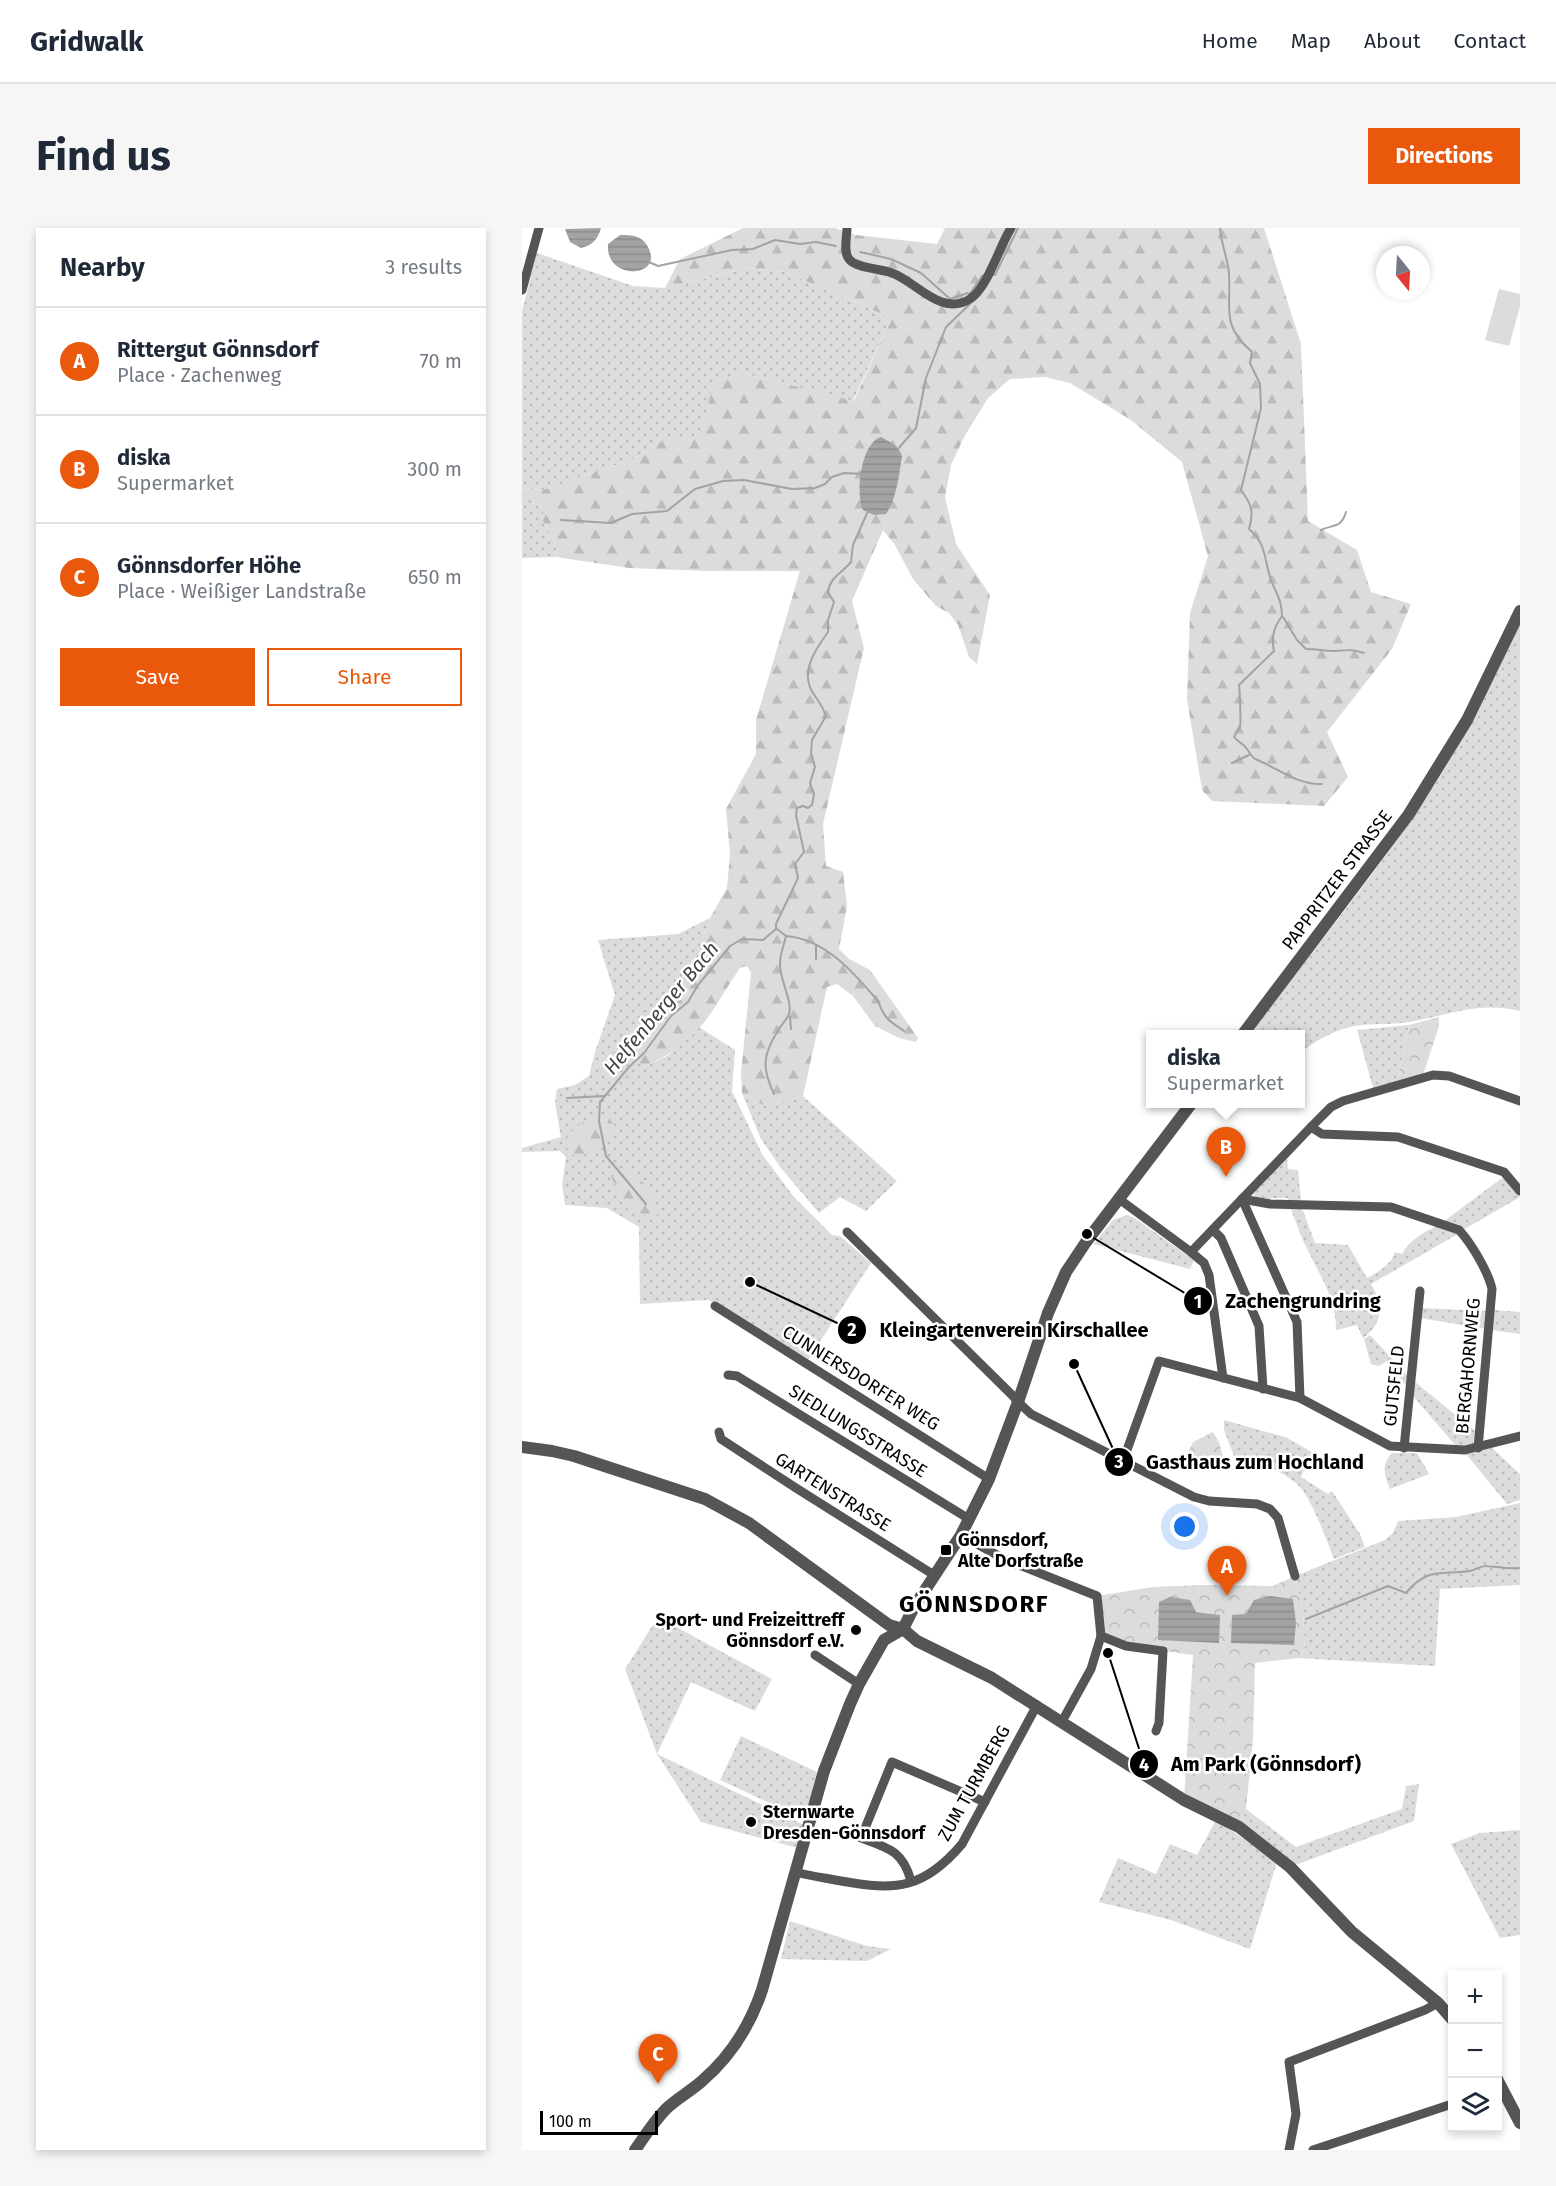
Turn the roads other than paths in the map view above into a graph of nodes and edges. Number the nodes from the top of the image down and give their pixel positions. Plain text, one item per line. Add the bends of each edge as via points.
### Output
1 (539, 228) edge
2 (847, 228) edge
3 (1011, 228) edge
4 (522, 290) edge
5 (1520, 610) edge
6 (1247, 1030) edge
7 (1520, 1101) edge
8 (1188, 1108) edge
9 (1311, 1127) junction
10 (1520, 1191) edge
11 (1119, 1199) junction
12 (1242, 1199) junction
13 (1213, 1230) junction
14 (847, 1232) dead end
15 (1191, 1252) junction
16 (1420, 1291) dead end
17 (715, 1306) dead end
18 (728, 1375) dead end
19 (1223, 1378) junction
20 (1263, 1389) junction
21 (1300, 1398) junction
22 (1018, 1402) junction
23 (719, 1432) dead end
24 (1520, 1436) edge
25 (522, 1447) edge
26 (1404, 1448) junction
27 (1478, 1448) junction
28 (1124, 1461) junction
29 (989, 1479) junction
30 (969, 1520) junction
31 (961, 1535) junction
32 (934, 1575) junction
33 (1295, 1576) dead end
34 (903, 1629) junction
35 (1101, 1636) junction
36 (815, 1656) dead end
37 (859, 1684) junction
38 (1036, 1705) junction
39 (1065, 1716) dead end
40 (1156, 1731) dead end
41 (986, 1802) junction
42 (795, 1872) junction
43 (911, 1881) junction
44 (1438, 2003) junction
45 (1448, 2014) edge
46 (1502, 2090) edge
47 (1448, 2105) edge
48 (1520, 2123) edge
49 (635, 2150) edge
50 (1289, 2150) edge
51 (1313, 2150) edge

1 - 4 street
2 - 3 street via 846,250 854,264 906,278 940,303 951,305 971,298 983,283
5 - 6 street, PAPPRITZER STRASSE via 1454,743 1409,814
7 - 9 street via 1449,1076 1432,1075 1343,1101
8 - 11 street
9 - 10 street via 1322,1134 1398,1137 1504,1173
9 - 12 street
11 - 15 street
11 - 22 street via 1057,1289
12 - 13 street
12 - 21 street via 1297,1322
12 - 27 street, BERGAHORNWEG via 1270,1204 1391,1207 1459,1230 1492,1289
13 - 15 street
13 - 20 street via 1221,1238 1259,1326
14 - 22 street
15 - 19 street via 1204,1263 1209,1275
16 - 26 street, GUTSFELD
17 - 29 street, CUNNERSDORFER WEG
18 - 30 street, SIEDLUNGSSTRASSE via 737,1376
19 - 20 street
19 - 28 street via 1159,1361
20 - 21 street
21 - 26 street via 1390,1446
22 - 28 street via 1043,1421
22 - 29 street
23 - 32 street, GARTENSTRASSE via 721,1439
24 - 27 street
25 - 34 street via 613,1468 682,1490 727,1510 889,1624
26 - 27 street
28 - 33 street via 1209,1502 1257,1504 1270,1509 1278,1518
29 - 30 street
30 - 31 street
31 - 32 street
31 - 35 street via 1004,1559 1097,1596
32 - 34 street
34 - 37 street via 884,1640
34 - 38 street via 917,1641 993,1678
35 - 39 street via 1091,1669
35 - 40 street via 1126,1646 1164,1651
36 - 37 street
37 - 42 street via 825,1771
38 - 41 street, ZUM TURMBERG
38 - 44 street via 1184,1800 1239,1827 1290,1867 1352,1932
41 - 43 street, ZUM TURMBERG via 948,1861
41 - 43 street via 892,1762 861,1838 890,1849 902,1859
42 - 43 street, ZUM TURMBERG via 876,1887
42 - 49 street via 756,2007 740,2038 717,2068 659,2117
44 - 45 street
44 - 50 street via 1289,2062 1296,2114
46 - 48 street
47 - 51 street

